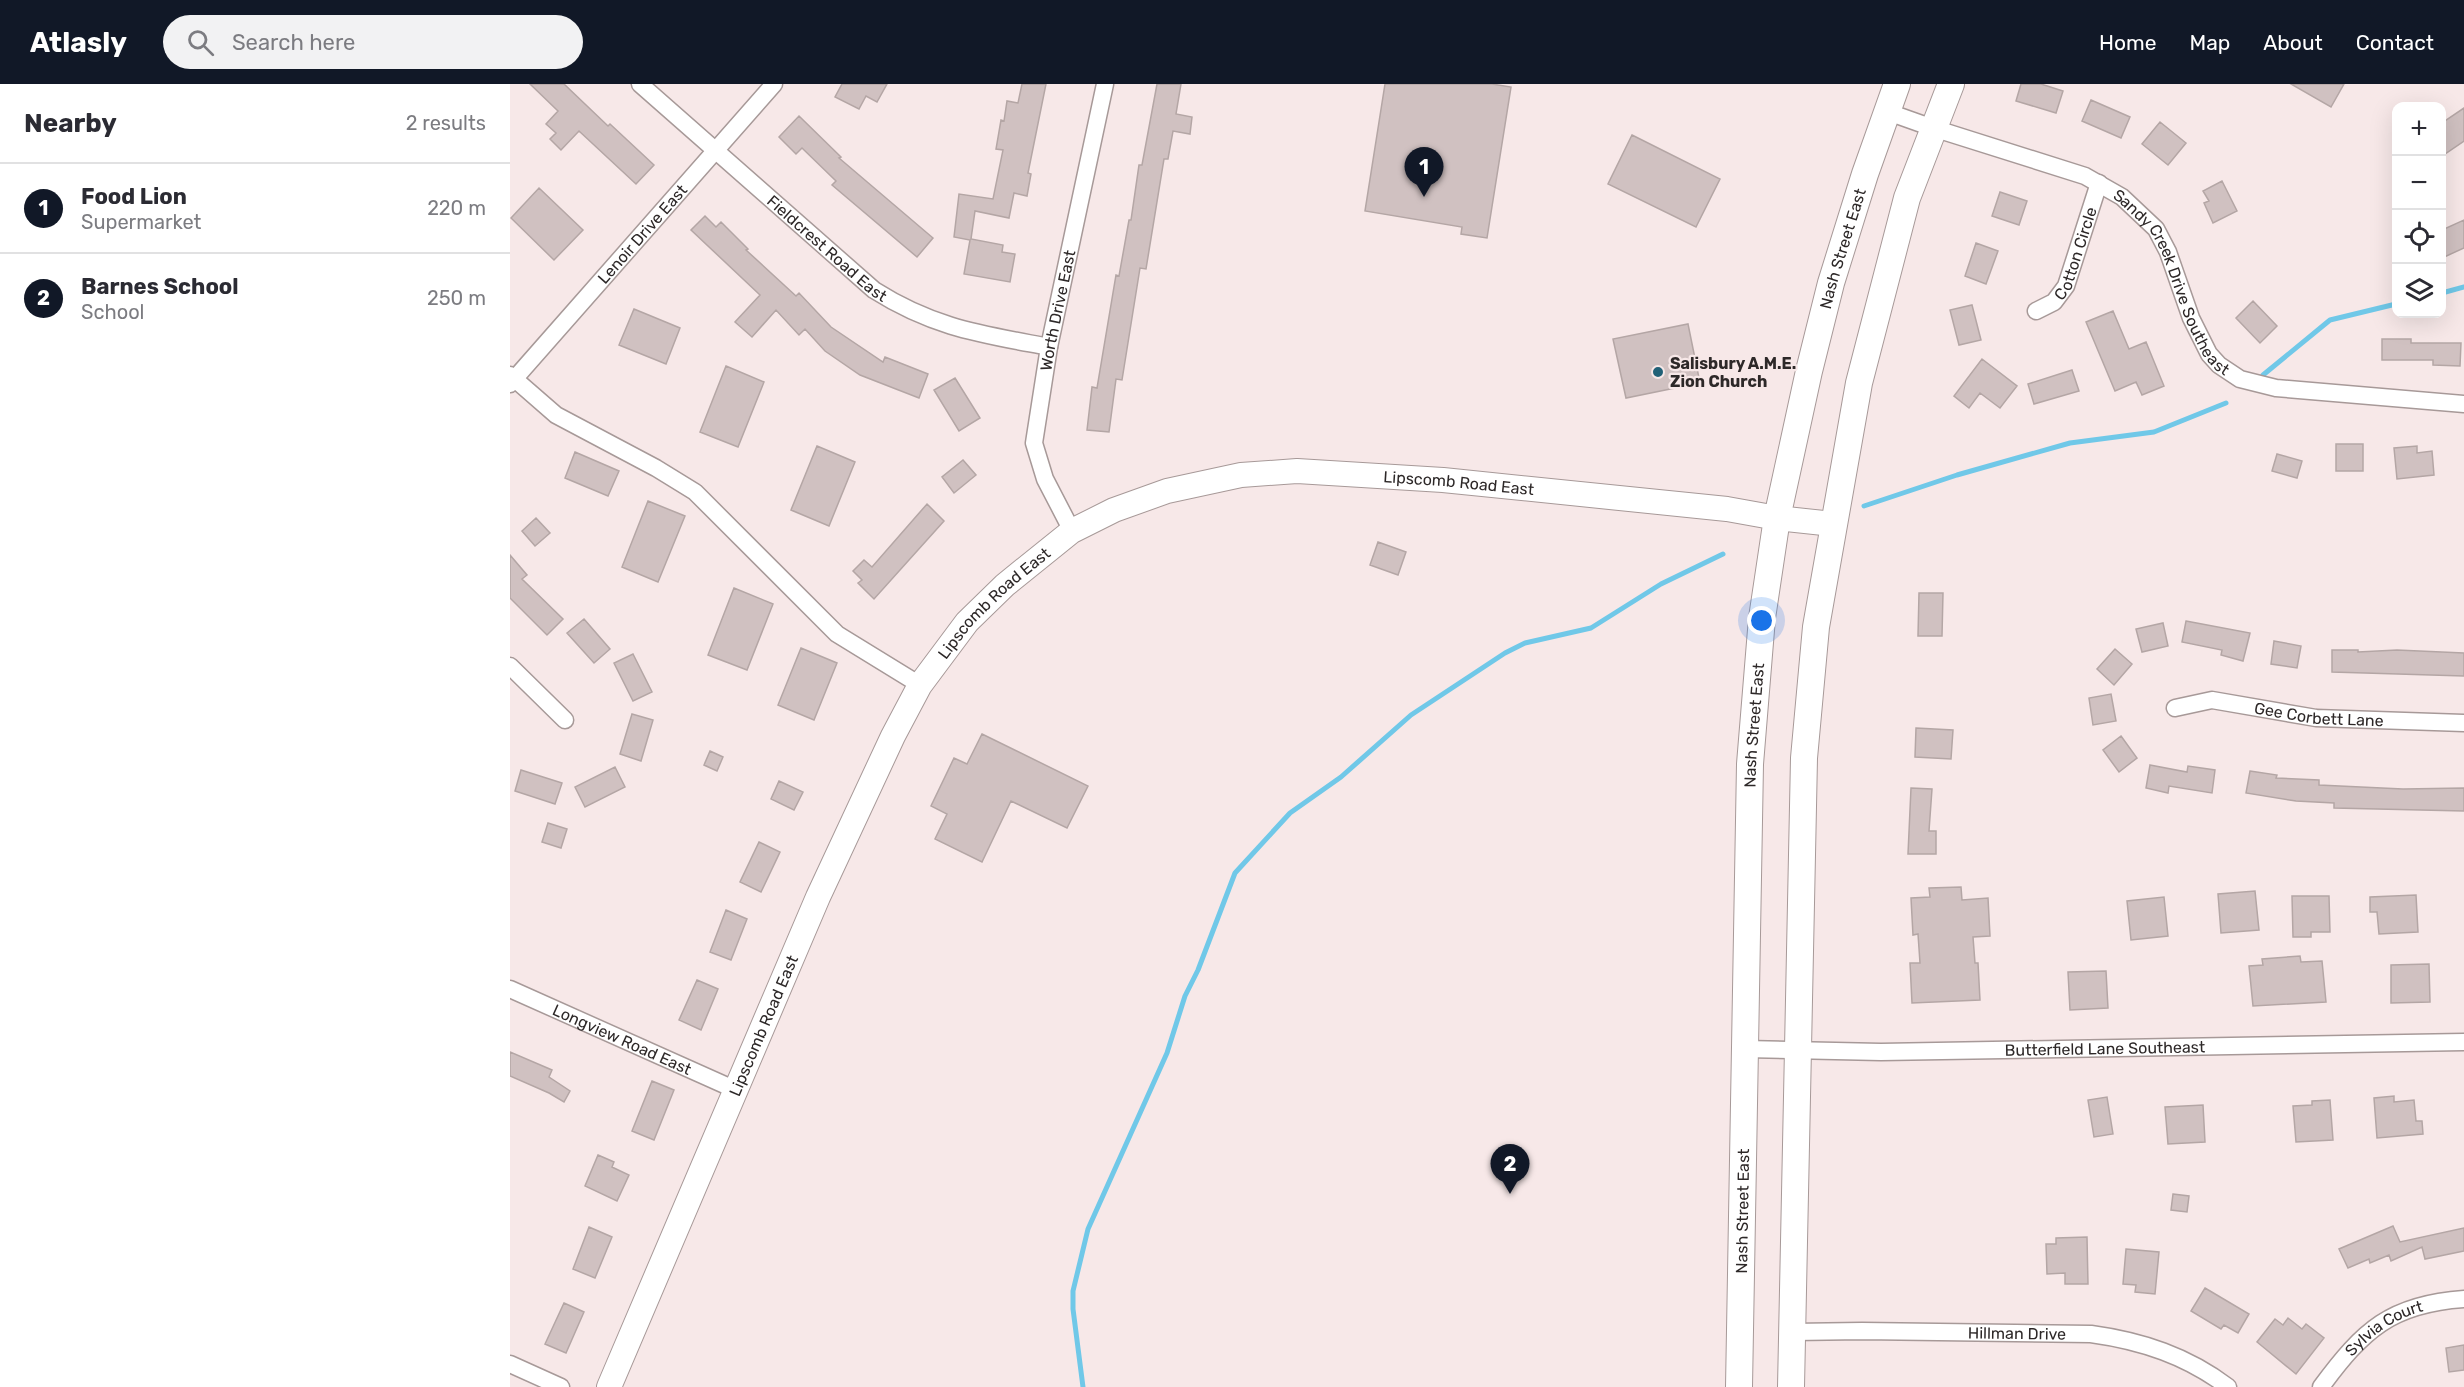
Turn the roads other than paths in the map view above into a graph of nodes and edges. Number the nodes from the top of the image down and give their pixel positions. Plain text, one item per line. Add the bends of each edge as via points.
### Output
1 (640, 84) edge
2 (774, 84) edge
3 (1105, 84) edge
4 (1897, 84) edge
5 (1951, 84) edge
6 (1887, 112) junction
7 (1933, 128) junction
8 (715, 150) junction
9 (2099, 183) junction
10 (2036, 311) dead end
11 (1049, 347) junction
12 (511, 380) edge
13 (2464, 404) edge
14 (1777, 518) junction
15 (1833, 524) junction
16 (1072, 531) junction
17 (510, 666) edge
18 (920, 685) junction
19 (2175, 708) dead end
20 (565, 720) dead end
21 (2464, 723) edge
22 (510, 989) edge
23 (2464, 1042) edge
24 (1745, 1048) junction
25 (1797, 1049) junction
26 (736, 1090) junction
27 (2464, 1299) edge
28 (1793, 1332) junction
29 (510, 1364) edge
30 (561, 1387) edge
31 (609, 1387) edge
32 (1739, 1387) edge
33 (1791, 1387) edge
34 (2228, 1387) edge
35 (2321, 1387) edge

1 - 8 street, Fieldcrest Road East
2 - 8 street, Lenoir Drive East
3 - 11 street, Worth Drive East
4 - 6 main road, Nash Street East
5 - 7 main road
6 - 7 street, Sandy Creek Drive Southeast
6 - 14 main road, Nash Street East via 1831,283
7 - 9 street, Sandy Creek Drive Southeast
7 - 15 main road via 1907,198 1859,383
8 - 11 street, Fieldcrest Road East via 874,290 898,305 966,331
8 - 12 street, Lenoir Drive East
9 - 10 street, Cotton Circle via 2066,286 2054,302
9 - 13 street, Sandy Creek Drive Southeast via 2122,197 2156,229 2202,343 2219,365 2240,379 2276,388
11 - 16 street, Worth Drive East via 1034,443 1045,479
12 - 18 street via 556,414 695,492 837,634
14 - 15 street, Lipscomb Road East
14 - 16 street, Lipscomb Road East via 1443,480 1297,471 1241,475 1167,490
14 - 24 main road, Nash Street East via 1753,716
15 - 25 main road via 1816,627 1804,758
16 - 18 street, Lipscomb Road East via 1005,585 967,622
17 - 20 street
18 - 26 street, Lipscomb Road East via 818,897
19 - 21 street, Gee Corbett Lane via 2212,700 2316,718
22 - 26 street, Longview Road East
23 - 25 street, Butterfield Lane Southeast via 1881,1052
24 - 25 street, Butterfield Lane Southeast
24 - 32 main road, Nash Street East
25 - 28 main road
26 - 31 street, Lipscomb Road East
27 - 35 street, Sylvia Court via 2431,1302 2384,1320 2347,1352
28 - 33 main road
28 - 34 street, Hillman Drive via 2091,1334 2156,1347 2186,1360
29 - 30 street

